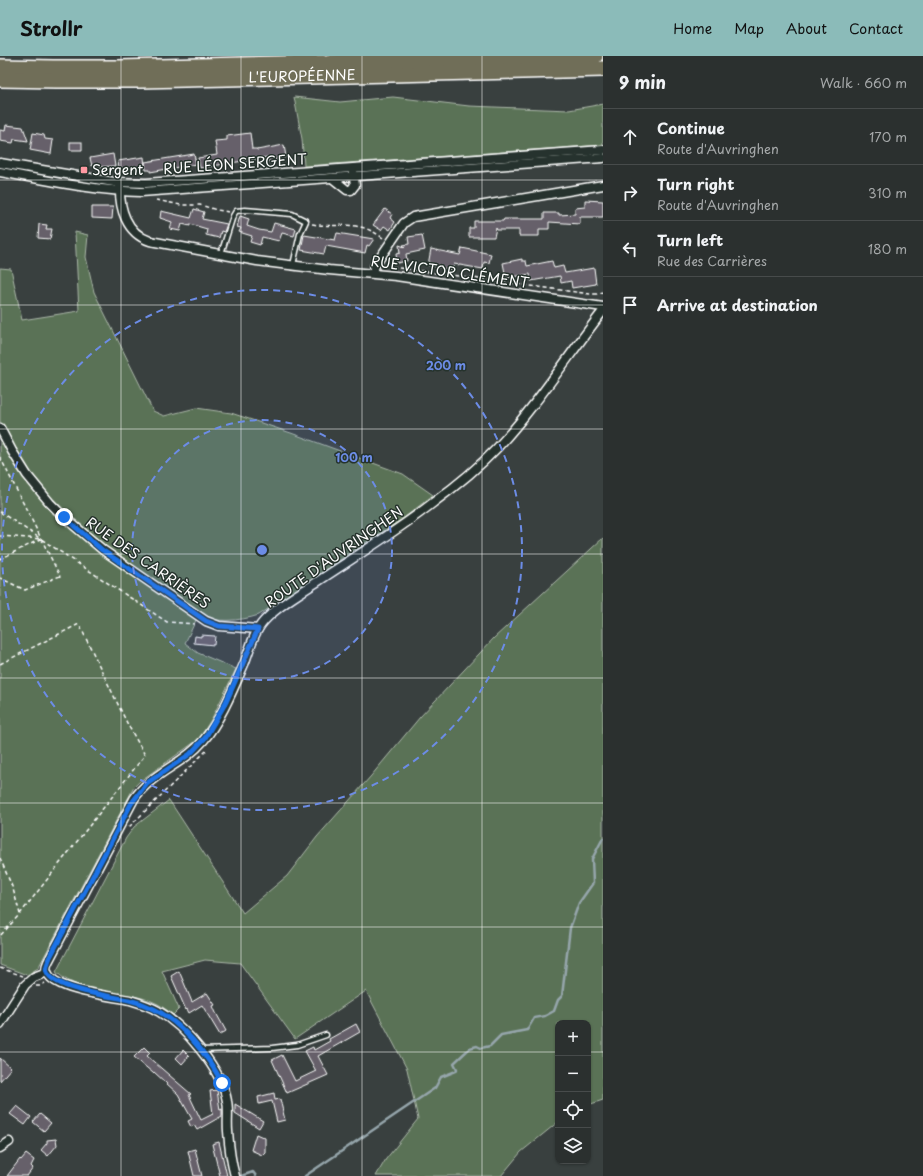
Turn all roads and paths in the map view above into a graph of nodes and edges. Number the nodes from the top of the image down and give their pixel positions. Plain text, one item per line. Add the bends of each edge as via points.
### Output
1 (595, 56) edge
2 (0, 67) edge
3 (603, 69) edge
4 (0, 79) edge
5 (603, 150) edge
6 (603, 158) edge
7 (0, 163) edge
8 (0, 172) edge
9 (353, 172) junction
10 (332, 178) junction
11 (603, 185) edge
12 (120, 187) junction
13 (152, 199) dead end
14 (234, 213) junction
15 (306, 221) junction
16 (390, 244) junction
17 (221, 254) junction
18 (293, 266) junction
19 (390, 267) dead end
20 (373, 273) junction
21 (603, 292) edge
22 (603, 307) edge
23 (603, 311) edge
24 (0, 428) edge
25 (0, 457) edge
26 (0, 512) edge
27 (0, 536) edge
28 (42, 539) junction
29 (0, 559) edge
30 (0, 578) edge
31 (198, 624) dead end
32 (258, 629) junction
33 (0, 664) edge
34 (210, 747) dead end
35 (125, 832) dead end
36 (0, 858) edge
37 (20, 914) junction
38 (0, 936) edge
39 (0, 968) edge
40 (47, 972) junction
41 (29, 980) junction
42 (0, 1024) edge
43 (326, 1035) dead end
44 (200, 1050) junction
45 (9, 1142) dead end
46 (0, 1148) edge
47 (235, 1176) edge

1 - 2 highway, L'EUROPÉENNE via 108,68
3 - 4 highway, L'EUROPÉENNE via 141,80
5 - 9 street, RUE LÉON SERGENT
6 - 9 street, RUE LÉON SERGENT
7 - 12 street, RUE LÉON SERGENT
8 - 12 street, RUE LÉON SERGENT
9 - 10 street, RUE LÉON SERGENT
9 - 10 street via 354,187 350,190
9 - 12 street, RUE LÉON SERGENT
10 - 12 street, RUE LÉON SERGENT via 148,192
11 - 16 street via 416,216 404,223
12 - 17 street, RUE VICTOR CLÉMENT via 123,214 138,235 150,241
13 - 14 path via 181,205 200,205
14 - 15 lane via 241,210 292,214
14 - 17 lane
15 - 16 path via 363,227
15 - 18 lane via 300,234
16 - 20 street
17 - 18 street, RUE VICTOR CLÉMENT
18 - 20 street, RUE VICTOR CLÉMENT
19 - 21 path via 590,294
20 - 22 street, RUE VICTOR CLÉMENT
23 - 32 street, ROUTE D'AUVRINGHEN via 519,422 478,466 422,512 277,610
24 - 32 street, RUE DES CARRIÈRES via 36,486 64,517 94,544 206,621 219,626
25 - 28 path
26 - 28 path
27 - 28 path
28 - 29 path
28 - 30 path via 60,576 25,590
28 - 31 path via 167,622
32 - 40 street, ROUTE D'AUVRINGHEN via 226,702 205,738 190,754 147,783 131,804 50,957 46,966
33 - 37 path via 79,624 145,755
34 - 35 path
36 - 37 path
37 - 38 path
39 - 41 path
40 - 41 street
40 - 44 street via 52,978 76,989 129,1000 153,1008 173,1021
41 - 42 street
43 - 44 lane via 297,1045 272,1048
44 - 47 street via 219,1078 225,1093 228,1105 229,1143
45 - 46 street

